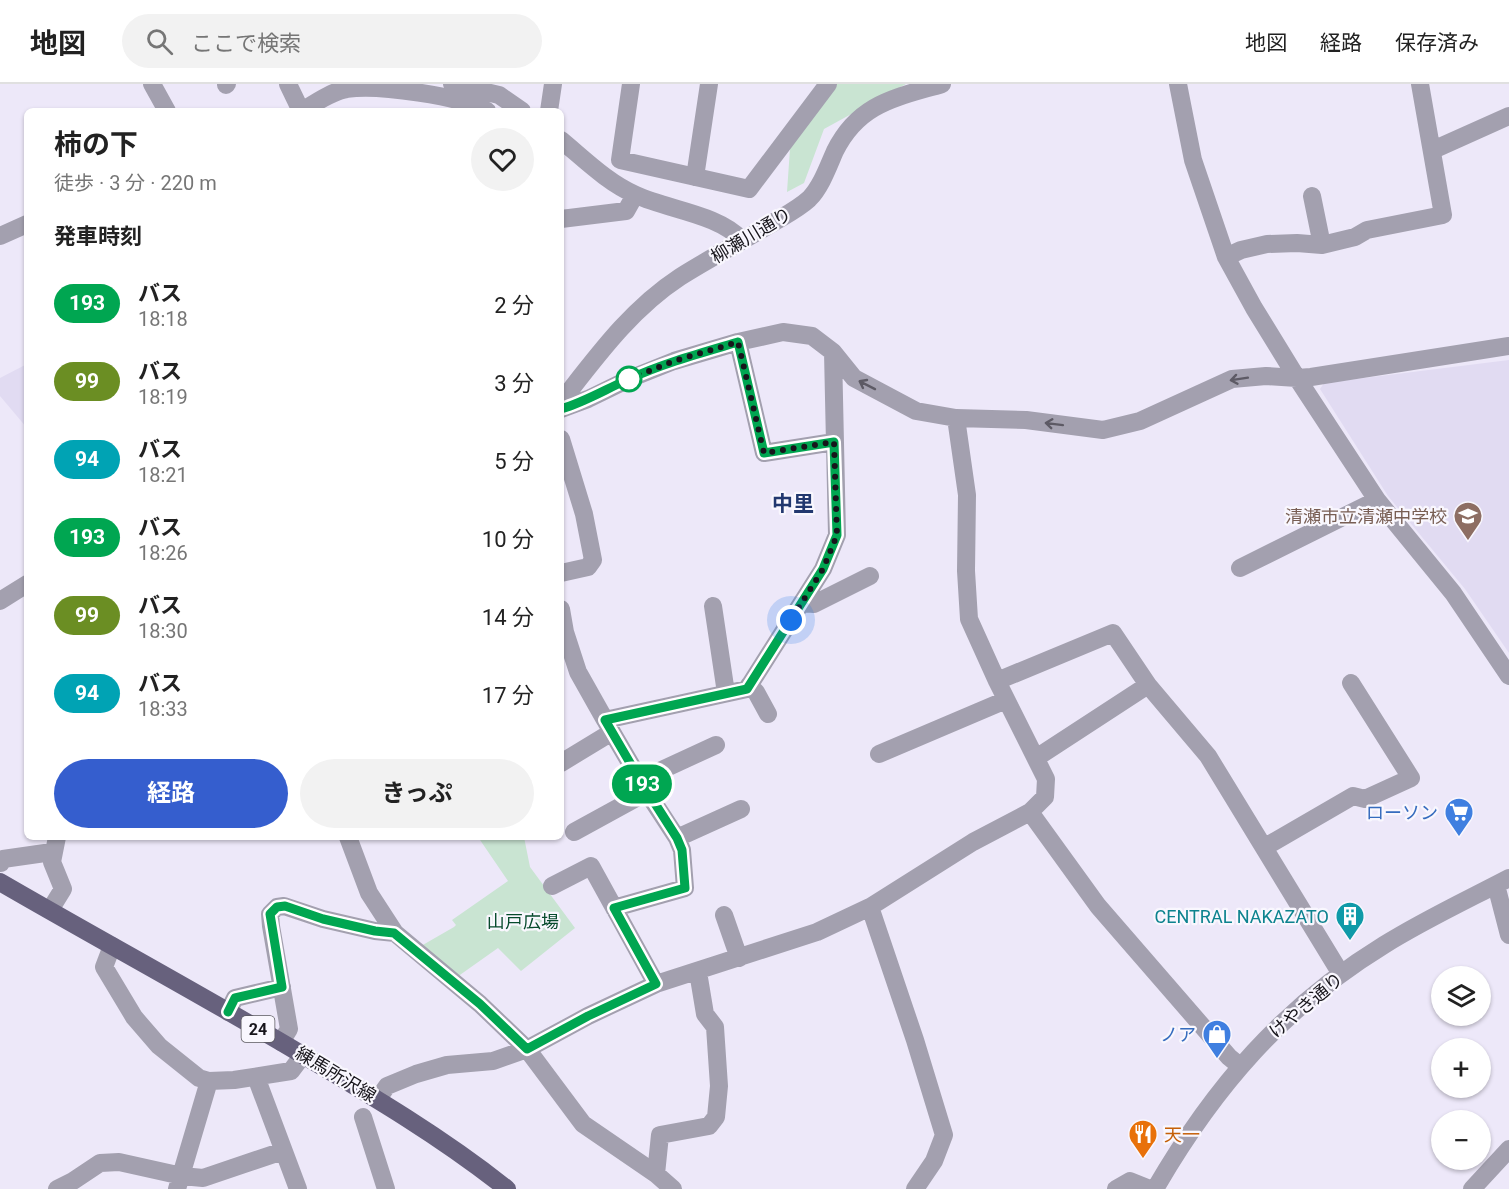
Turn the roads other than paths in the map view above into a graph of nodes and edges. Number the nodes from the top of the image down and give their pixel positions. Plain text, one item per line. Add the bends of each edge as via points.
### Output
1 (152, 84) edge
2 (288, 84) edge
3 (452, 84) edge
4 (553, 84) edge
5 (631, 84) edge
6 (709, 84) edge
7 (828, 84) edge
8 (942, 84) edge
9 (1178, 84) edge
10 (1422, 85) edge
11 (432, 103) edge
12 (165, 108) edge
13 (300, 108) edge
14 (307, 108) edge
15 (467, 108) edge
16 (518, 108) edge
17 (549, 108) edge
18 (1509, 116) edge
19 (564, 143) edge
20 (1433, 150) junction
21 (695, 177) junction
22 (635, 195) junction
23 (1312, 196) dead end
24 (564, 219) edge
25 (24, 225) edge
26 (0, 236) edge
27 (742, 240) junction
28 (1322, 245) junction
29 (1226, 257) junction
30 (738, 342) junction
31 (1509, 346) edge
32 (833, 352) junction
33 (1297, 378) junction
34 (564, 398) edge
35 (564, 408) edge
36 (956, 418) junction
37 (834, 442) junction
38 (564, 449) edge
39 (1377, 500) junction
40 (1240, 568) dead end
41 (564, 572) edge
42 (870, 576) dead end
43 (24, 586) edge
44 (0, 600) edge
45 (802, 603) junction
46 (713, 606) dead end
47 (564, 626) edge
48 (570, 674) edge
49 (1509, 676) edge
50 (997, 681) junction
51 (1351, 682) dead end
52 (1148, 684) junction
53 (749, 685) junction
54 (726, 693) junction
55 (1006, 700) junction
56 (768, 714) dead end
57 (609, 726) junction
58 (716, 745) dead end
59 (879, 754) dead end
60 (1036, 758) junction
61 (564, 761) edge
62 (643, 786) junction
63 (741, 809) dead end
64 (1030, 812) junction
65 (574, 832) dead end
66 (677, 838) junction
67 (349, 840) edge
68 (55, 845) edge
69 (1265, 847) junction
70 (1, 863) edge
71 (0, 882) edge
72 (1502, 882) edge
73 (552, 886) dead end
74 (870, 907) junction
75 (614, 908) junction
76 (50, 910) junction
77 (724, 915) dead end
78 (394, 933) junction
79 (1509, 935) edge
80 (112, 946) junction
81 (739, 958) junction
82 (698, 972) junction
83 (1341, 974) junction
84 (656, 984) junction
85 (282, 987) junction
86 (228, 1012) junction
87 (281, 1042) junction
88 (527, 1049) junction
89 (303, 1054) junction
90 (1239, 1066) junction
91 (256, 1077) junction
92 (209, 1081) junction
93 (378, 1100) junction
94 (363, 1117) dead end
95 (1509, 1149) edge
96 (283, 1151) junction
97 (656, 1174) junction
98 (179, 1183) edge
99 (57, 1189) edge
100 (298, 1189) edge
101 (386, 1189) edge
102 (507, 1189) edge
103 (673, 1189) edge
104 (915, 1189) edge
105 (1116, 1189) edge
106 (1150, 1189) edge
107 (1155, 1189) edge
108 (1472, 1189) edge

1 - 12 street
2 - 13 street
3 - 16 street via 499,95
4 - 17 street
5 - 21 street via 620,160
6 - 21 street
7 - 21 street via 749,189
8 - 27 street, 柳瀬川通り via 891,99 865,113 848,129 810,198
9 - 29 street via 1193,160
10 - 20 street
11 - 14 street via 368,86 344,89
11 - 15 street
18 - 20 street
19 - 22 street via 600,173
20 - 28 street via 1443,215 1367,230
22 - 24 street via 626,211
22 - 27 street via 720,224
23 - 28 street
25 - 26 street
27 - 34 street, 柳瀬川通り via 680,278 629,318
28 - 29 street via 1267,244
29 - 33 street
30 - 32 street via 796,333 812,336
30 - 35 street via 674,361
30 - 37 street via 764,453
31 - 33 street
36 -> 32 street via 916,411 854,378
32 - 37 street
33 -> 36 street via 1232,379 1140,421 1104,430 1026,420
33 - 39 street
36 - 50 street via 967,495 969,619
37 - 45 street via 837,535 823,569
38 - 41 street via 584,514 592,560 588,567
39 - 40 street
39 - 49 street via 1452,593
42 - 45 street via 814,604
43 - 44 street
45 - 53 street
46 - 54 street
47 - 48 street
48 - 57 street
50 - 52 street via 1113,633
50 - 55 street
51 - 69 street via 1411,778 1365,799 1353,796
52 - 60 street
52 - 69 street via 1208,756
53 - 54 street via 747,689
53 - 56 street
54 - 57 street
55 - 59 street
55 - 60 street
57 - 61 street
57 - 62 street
58 - 62 street
60 - 64 street via 1046,779 1044,798
62 - 65 street
62 - 66 street
63 - 66 street
64 - 74 street via 973,842
64 - 90 street via 1098,906
66 - 75 street via 682,850 685,888
67 - 78 street via 369,893
68 - 70 street via 3,859
68 - 76 street via 52,862 63,889
69 - 83 street
71 - 76 main road, 練馬所沢線 / 24
72 - 79 street
72 - 83 street, けやき通り via 1384,945
73 - 75 street via 591,867
74 - 81 street via 818,932
74 - 104 street via 944,1135 934,1161
75 - 84 street
76 - 80 main road, 練馬所沢線 / 24
77 - 81 street
78 - 85 street via 277,907 270,914
78 - 88 street via 480,1004
80 - 86 main road, 練馬所沢線 / 24
80 - 92 street via 104,967 134,1017 159,1046 199,1078
81 - 82 street
82 - 84 street
82 - 97 street via 705,1014 716,1027 716,1117 709,1126 660,1135
83 - 90 street, けやき通り via 1285,1020
84 - 88 street
85 - 86 street via 235,998
85 - 87 street via 289,1029
86 - 87 main road, 練馬所沢線 / 24
87 - 89 main road, 練馬所沢線 / 24
88 - 93 street via 493,1061 447,1065 416,1074 387,1086
88 - 97 street via 583,1124
89 - 91 street via 291,1071
89 - 93 main road, 練馬所沢線 / 24
90 - 107 street, けやき通り via 1207,1107
91 - 92 street
91 - 96 street
92 - 98 street
93 - 102 main road, 練馬所沢線 / 24 via 440,1138
94 - 101 street
95 - 108 street
96 - 98 street
96 - 100 street
97 - 103 street
98 - 99 street via 119,1162 100,1163
105 - 106 street via 1130,1181

